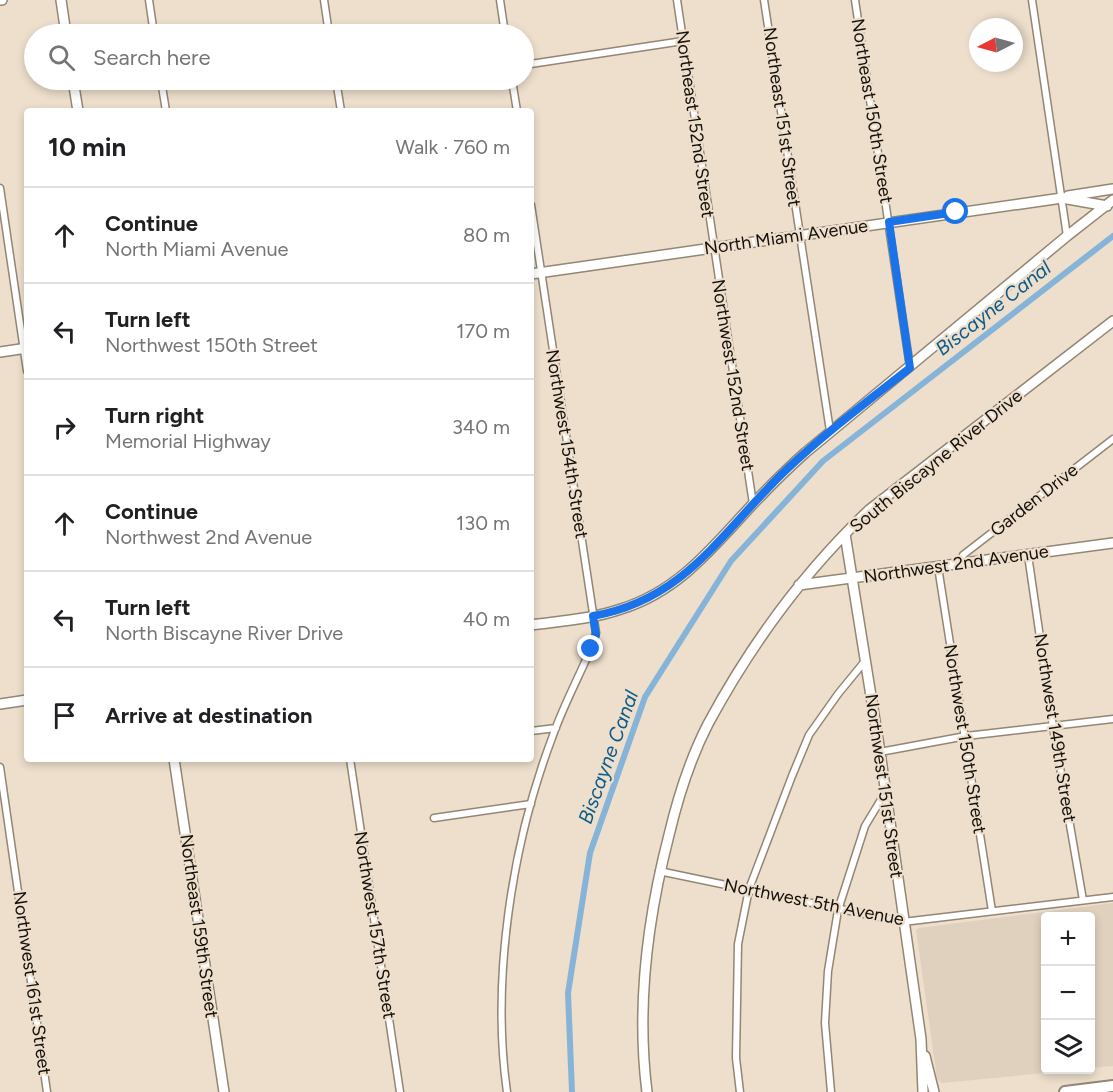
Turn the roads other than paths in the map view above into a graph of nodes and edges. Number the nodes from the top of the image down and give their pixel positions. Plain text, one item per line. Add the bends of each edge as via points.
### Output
1 (61, 0) edge
2 (149, 0) edge
3 (324, 0) edge
4 (500, 0) edge
5 (677, 0) edge
6 (764, 0) edge
7 (855, 0) edge
8 (1032, 0) edge
9 (65, 24) edge
10 (153, 24) edge
11 (328, 24) edge
12 (504, 24) edge
13 (683, 41) junction
14 (534, 63) edge
15 (75, 90) edge
16 (163, 90) edge
17 (338, 90) edge
18 (514, 90) edge
19 (78, 108) edge
20 (166, 108) edge
21 (341, 108) edge
22 (517, 108) edge
23 (0, 188) edge
24 (1113, 189) edge
25 (1062, 198) junction
26 (1110, 205) edge
27 (889, 222) junction
28 (799, 235) junction
29 (1067, 236) junction
30 (534, 246) edge
31 (713, 247) junction
32 (536, 274) edge
33 (1113, 321) edge
34 (24, 342) edge
35 (24, 348) edge
36 (0, 352) edge
37 (910, 368) junction
38 (830, 431) junction
39 (1113, 439) edge
40 (753, 504) junction
41 (845, 534) junction
42 (1113, 543) edge
43 (1028, 555) junction
44 (960, 564) junction
45 (938, 567) junction
46 (852, 578) junction
47 (798, 585) junction
48 (593, 616) junction
49 (534, 625) edge
50 (865, 661) junction
51 (24, 700) edge
52 (0, 704) edge
53 (1113, 719) edge
54 (1053, 727) junction
55 (556, 728) junction
56 (534, 731) edge
57 (966, 736) junction
58 (880, 752) junction
59 (174, 762) edge
60 (350, 762) edge
61 (0, 767) edge
62 (885, 793) junction
63 (531, 804) junction
64 (434, 818) dead end
65 (660, 871) junction
66 (749, 889) junction
67 (1113, 897) edge
68 (1083, 900) junction
69 (838, 910) junction
70 (992, 910) junction
71 (903, 922) junction
72 (921, 1040) junction
73 (1113, 1086) edge
74 (47, 1092) edge
75 (224, 1092) edge
76 (400, 1092) edge
77 (507, 1092) edge
78 (648, 1092) edge
79 (740, 1092) edge
80 (831, 1092) edge
81 (923, 1092) edge
82 (934, 1092) edge
83 (1065, 1092) edge

1 - 9 street
2 - 10 street
3 - 11 street
4 - 12 street
5 - 13 street, Northeast 152nd Street
6 - 28 street, Northeast 151st Street
7 - 27 street, Northeast 150th Street
8 - 25 street
13 - 14 street
13 - 31 street, Northeast 152nd Street
15 - 19 street
16 - 20 street
17 - 21 street
18 - 22 street
23 - 34 street
24 - 25 street
25 - 26 street, North Miami Avenue
25 - 27 street, North Miami Avenue
25 - 29 street
26 - 29 street
27 - 28 street, North Miami Avenue
27 - 37 street
28 - 31 street, North Miami Avenue
28 - 38 street
29 - 37 street
30 - 32 street, Northwest 154th Street
31 - 32 street, North Miami Avenue
31 - 40 street, Northwest 152nd Street
32 - 48 street, Northwest 154th Street
33 - 41 street, South Biscayne River Drive via 869,510
35 - 36 street
37 - 38 street
38 - 40 street
39 - 44 street, Garden Drive via 963,555
40 - 48 street via 671,586 623,609
41 - 46 street, Northwest 151st Street
41 - 47 street, South Biscayne River Drive
42 - 43 street, Northwest 2nd Avenue
43 - 44 street, Northwest 2nd Avenue
43 - 54 street, Northwest 149th Street
44 - 45 street, Northwest 2nd Avenue
45 - 46 street, Northwest 2nd Avenue
45 - 57 street, Northwest 150th Street
46 - 47 street, Northwest 2nd Avenue
46 - 50 street, Northwest 151st Street
47 - 65 street, South Biscayne River Drive via 749,653 707,726 680,792
48 - 49 street
48 - 55 street, Northwest 154th Street via 594,642
50 - 58 street, Northwest 151st Street
50 - 66 street via 809,735
51 - 52 street
53 - 54 street
54 - 57 street
54 - 68 street, Northwest 149th Street
55 - 56 street
55 - 63 street, Northwest 154th Street
57 - 58 street
57 - 70 street, Northwest 150th Street
58 - 62 street, Northwest 151st Street
59 - 75 street, Northeast 159th Street
60 - 76 street, Northwest 157th Street
61 - 74 street, Northwest 161st Street
62 - 69 street via 865,826
62 - 71 street, Northwest 151st Street
63 - 64 street
63 - 77 street, Northwest 154th Street via 514,879 505,956 502,1033
65 - 66 street, Northwest 5th Avenue
65 - 78 street, South Biscayne River Drive via 644,970 642,1054
66 - 69 street, Northwest 5th Avenue
66 - 79 street via 738,945 736,1058
67 - 68 street, Northwest 5th Avenue
68 - 70 street, Northwest 5th Avenue
69 - 71 street, Northwest 5th Avenue
69 - 80 street via 825,1023
70 - 71 street, Northwest 5th Avenue
71 - 72 street, Northwest 151st Street
72 - 81 street, Northwest 151st Street
72 - 82 street, Northwest 151st Street
73 - 83 highway

